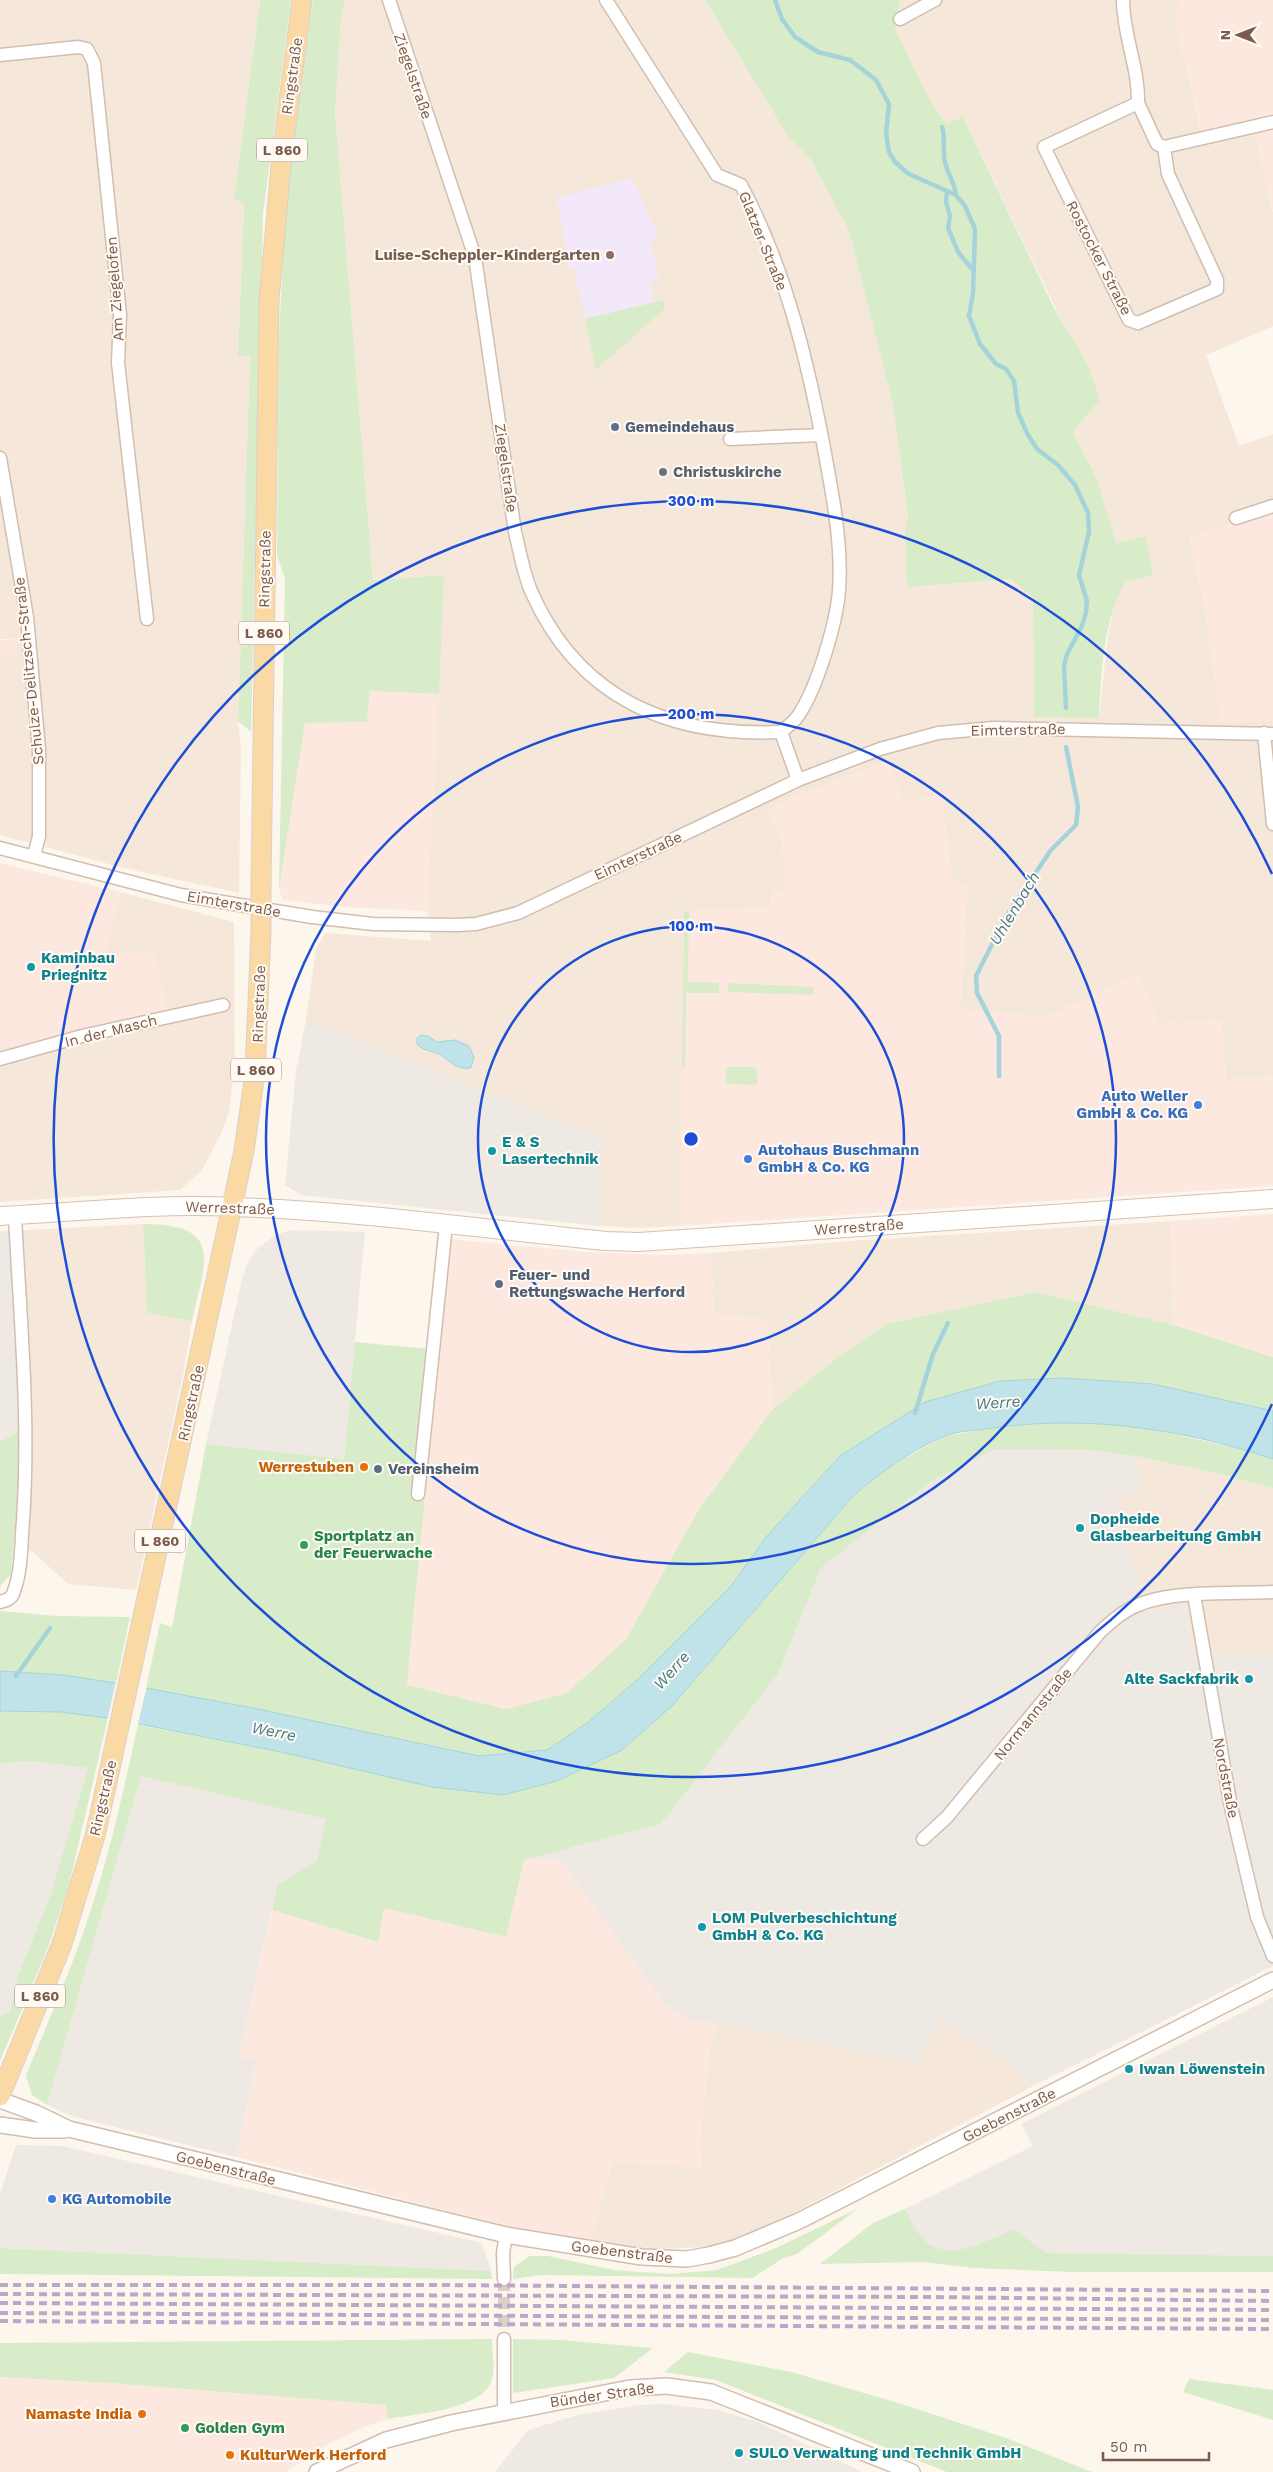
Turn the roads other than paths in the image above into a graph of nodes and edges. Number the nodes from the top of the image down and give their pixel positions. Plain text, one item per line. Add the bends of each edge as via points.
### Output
1 (302, 0) edge
2 (389, 0) edge
3 (606, 0) edge
4 (935, 0) edge
5 (1123, 0) edge
6 (900, 18) dead end
7 (0, 55) edge
8 (1138, 103) junction
9 (1273, 122) edge
10 (1164, 147) junction
11 (821, 435) junction
12 (730, 439) dead end
13 (0, 458) edge
14 (1273, 506) edge
15 (1236, 518) dead end
16 (147, 618) dead end
17 (781, 732) junction
18 (1269, 734) edge
19 (798, 780) junction
20 (1273, 824) edge
21 (0, 848) edge
22 (34, 856) junction
23 (223, 1005) dead end
24 (0, 1059) edge
25 (1273, 1199) edge
26 (234, 1206) junction
27 (7, 1216) edge
28 (446, 1225) junction
29 (418, 1494) dead end
30 (1273, 1592) edge
31 (1194, 1596) junction
32 (0, 1602) edge
33 (923, 1839) dead end
34 (1273, 1956) edge
35 (1273, 1980) edge
36 (0, 2098) edge
37 (0, 2125) edge
38 (69, 2129) junction
39 (506, 2235) junction
40 (504, 2279) tunnel mouth
41 (504, 2339) tunnel mouth
42 (504, 2411) junction
43 (317, 2472) edge
44 (912, 2472) edge

1 - 26 main road, Ringstraße / L 860, bridge via 282,155 269,300 261,932 256,1073
2 - 17 street, Ziegelstraße via 475,257 515,532 522,566 543,614 572,656 590,674 608,689 644,709 673,722 697,727 737,732
3 - 11 street, Glatzer Straße via 717,175 741,185 750,201 787,299 808,372
4 - 6 street
5 - 8 street, Rostocker Straße
7 - 16 street, Am Ziegelofen via 78,48 87,49 94,63 120,315 118,363
8 - 10 street, Rostocker Straße via 1157,144
8 - 10 street, Rostocker Straße via 1044,147 1129,320 1138,323 1217,289 1217,280 1168,174
9 - 10 street
11 - 12 street
11 - 17 street, Glatzer Straße via 836,515 839,592 834,620 809,695 797,717
13 - 22 street, Schulze-Delitzsch-Straße via 27,617 36,719 40,804 39,836
14 - 15 street
17 - 19 street
18 - 19 street, Eimterstraße via 1049,728 956,731 880,749
18 - 20 street
19 - 22 street, Eimterstraße via 518,913 476,924 374,924 248,907 181,895
21 - 22 street, Eimterstraße
23 - 24 street, In der Masch via 82,1036
25 - 28 main road, Werrestraße via 639,1242
26 - 27 main road, Werrestraße
26 - 28 main road, Werrestraße
26 - 36 main road, Ringstraße / L 860 via 92,1844 62,1944
27 - 32 street, Werrestraße via 25,1405 26,1476 14,1592 10,1599
28 - 29 street
30 - 31 street
31 - 33 street, Normannstraße via 1151,1601 1125,1611 1100,1632 947,1817
31 - 34 street, Nordstraße via 1231,1806 1257,1917
35 - 39 street, Goebenstraße via 808,2217 735,2248 694,2258 663,2259
36 - 38 street, Goebenstraße
37 - 38 street, Goebenstraße via 35,2130
38 - 39 street, Goebenstraße
39 - 40 street
41 - 42 street
42 - 43 street, Bünder Straße via 386,2440
42 - 44 street, Bünder Straße via 630,2388 667,2386 711,2392

